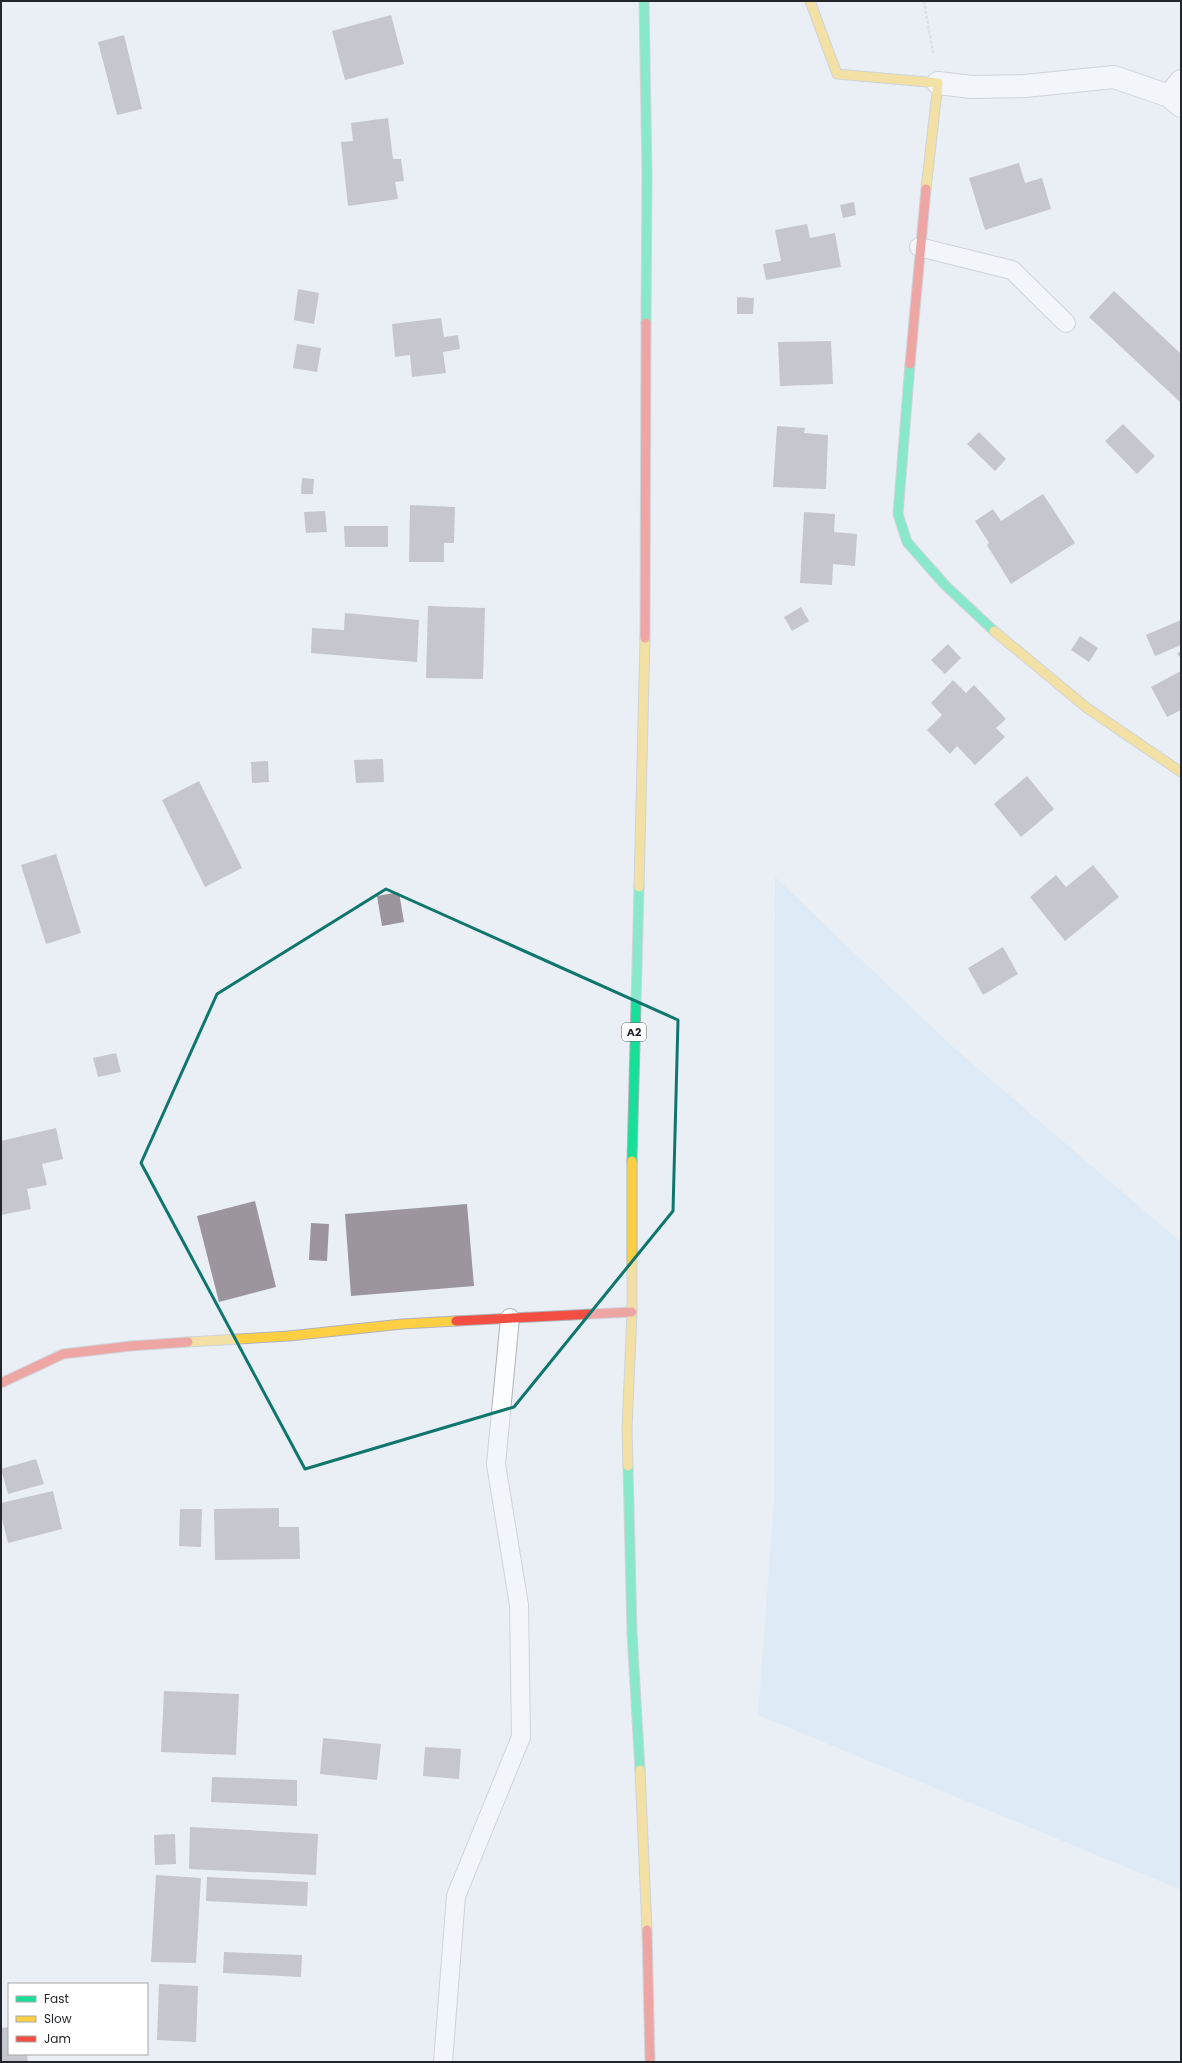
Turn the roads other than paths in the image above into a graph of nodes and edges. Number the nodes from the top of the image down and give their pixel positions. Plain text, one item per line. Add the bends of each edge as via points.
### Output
1 (644, 1) edge
2 (810, 1) edge
3 (938, 83) junction
4 (1177, 94) edge
5 (918, 247) junction
6 (1066, 323) dead end
7 (1181, 772) edge
8 (632, 1312) junction
9 (510, 1318) junction
10 (1, 1383) edge
11 (443, 2062) edge
12 (650, 2062) edge

1 - 8 main road, A2 via 645,623 631,1194
2 - 3 main road via 837,74
3 - 4 street via 972,87 1018,86 1114,77
3 - 5 main road
5 - 6 lane via 1012,270
5 - 7 main road via 898,514 907,542 945,585 1002,639 1087,708
8 - 9 main road
8 - 12 main road, A2 via 627,1429 631,1610 644,1826
9 - 10 main road via 402,1324 63,1354
9 - 11 lane via 496,1464 519,1605 521,1737 456,1896

